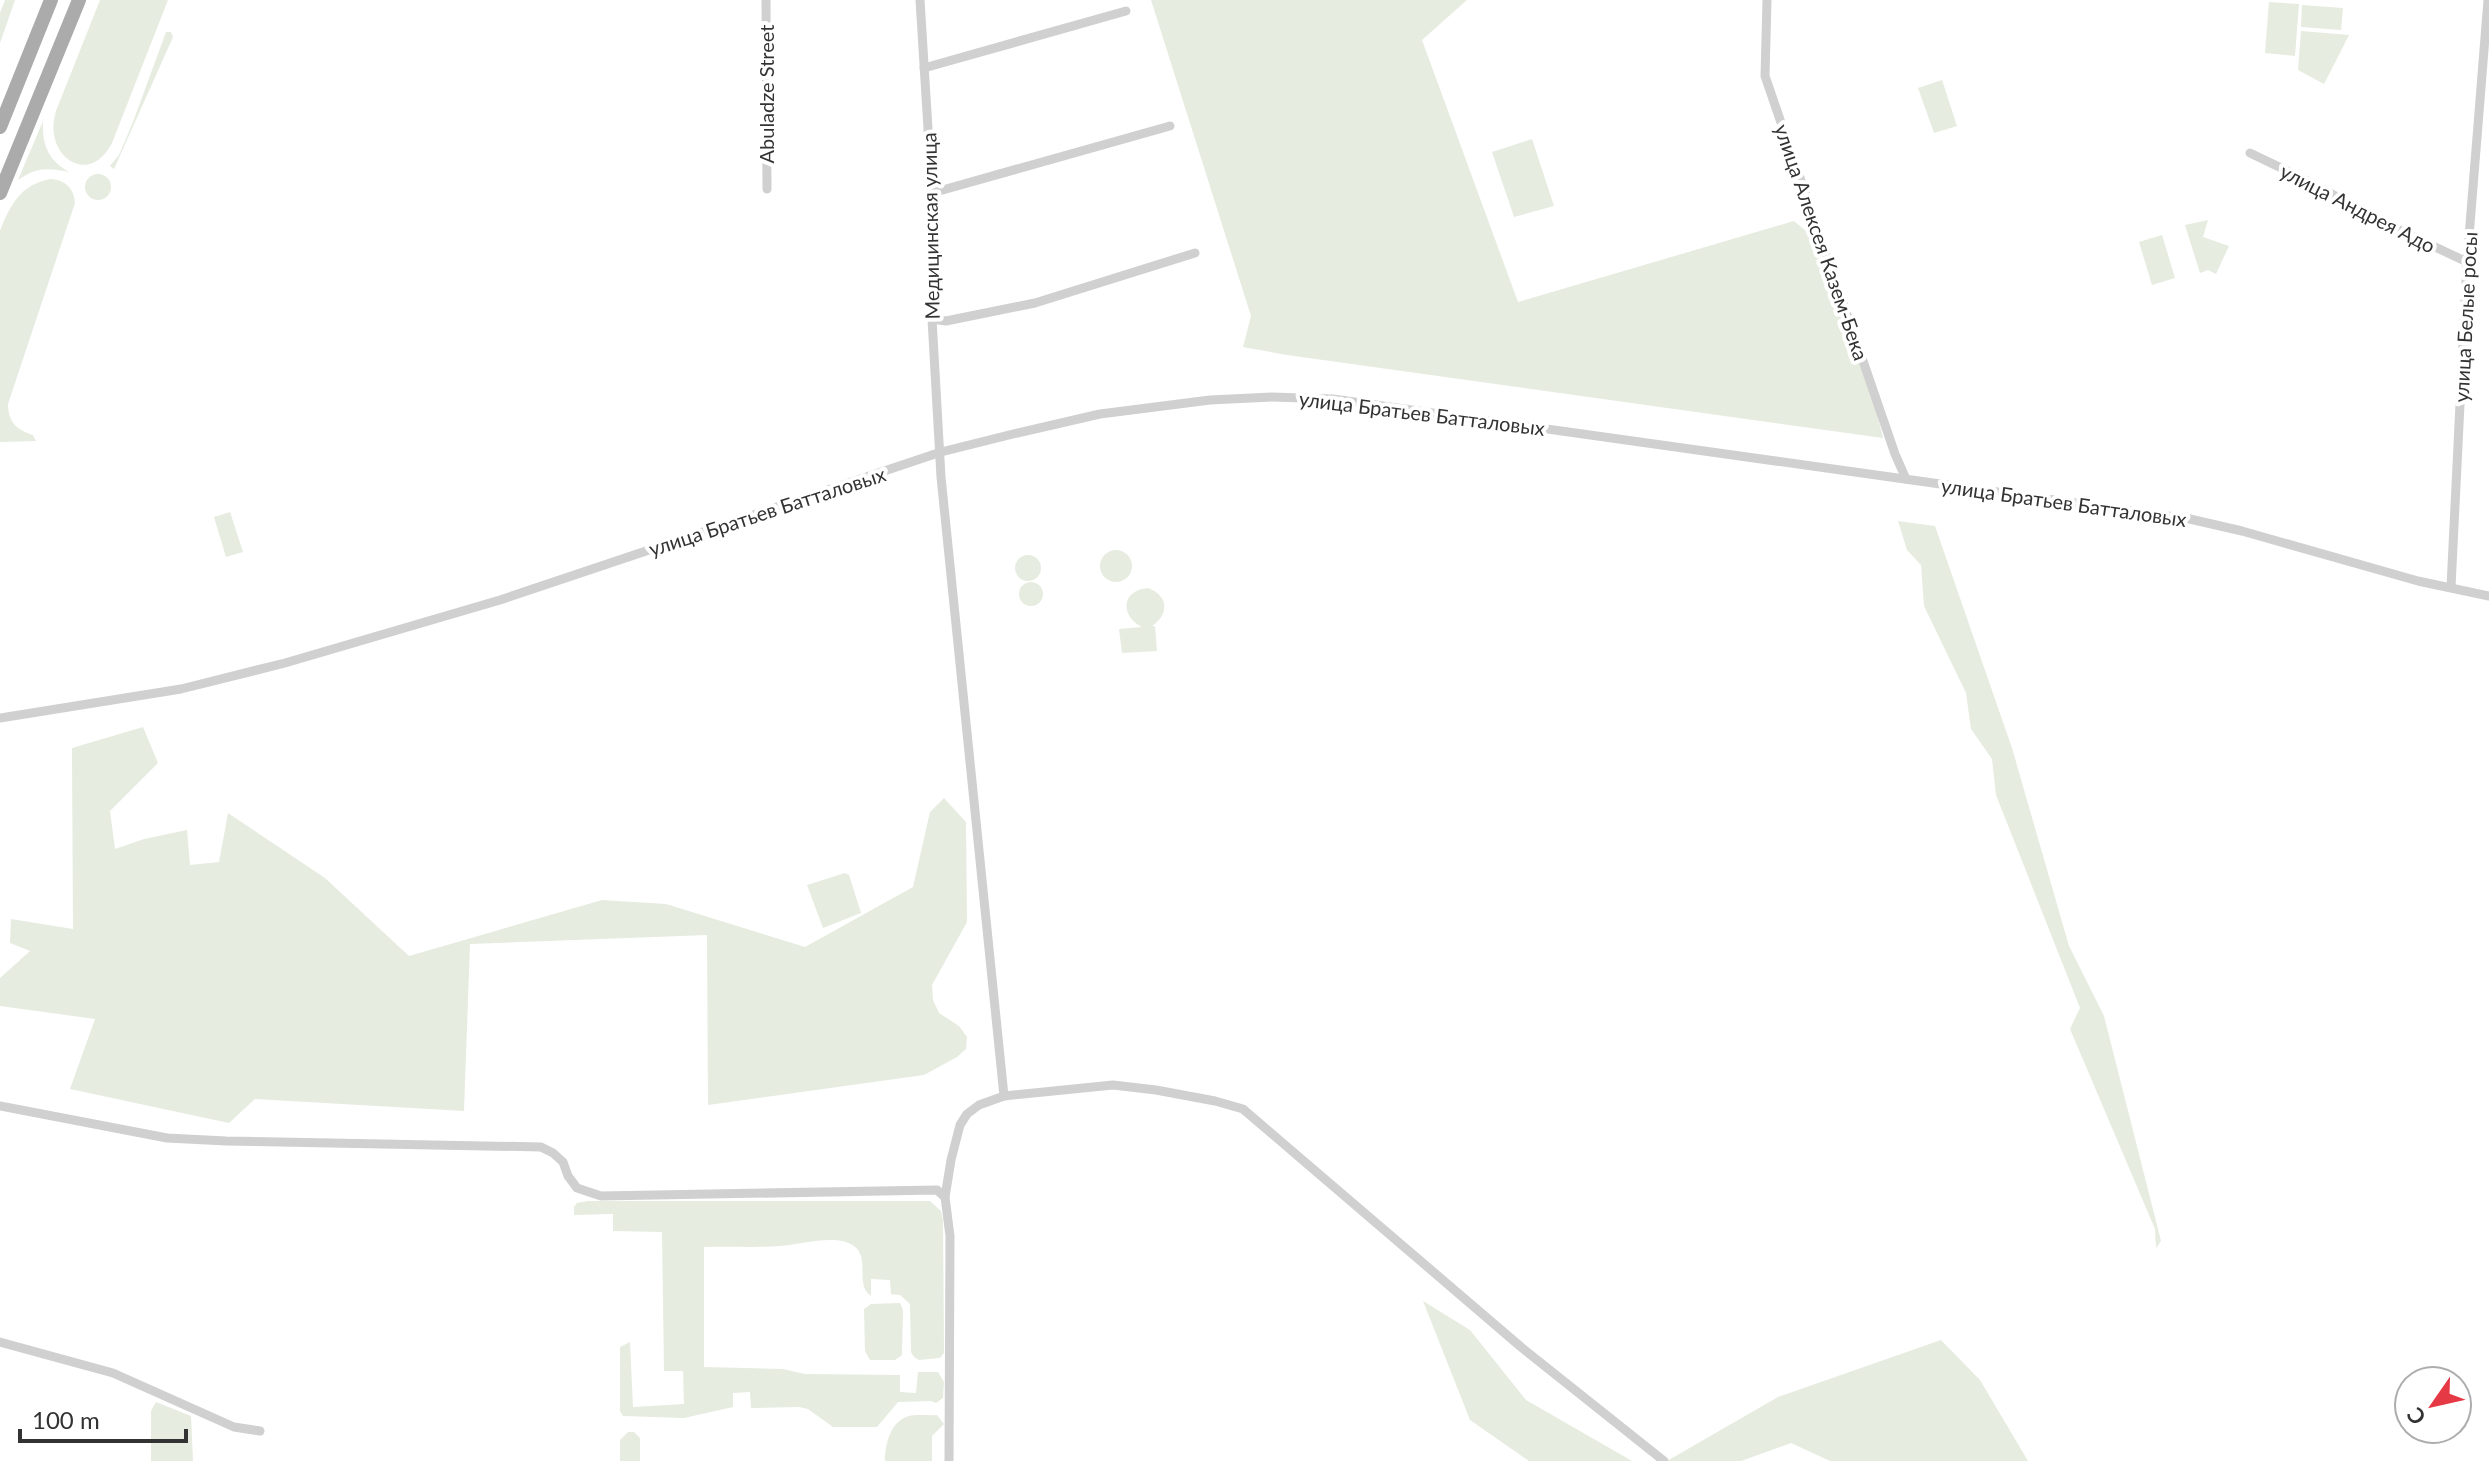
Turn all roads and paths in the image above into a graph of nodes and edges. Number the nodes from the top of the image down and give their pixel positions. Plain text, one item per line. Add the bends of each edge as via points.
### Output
1 (51, 0) edge
2 (79, 0) edge
3 (766, 0) edge
4 (920, 0) edge
5 (1767, 0) edge
6 (2488, 0) edge
7 (1126, 11) dead end
8 (2486, 39) edge
9 (924, 68) junction
10 (1170, 126) dead end
11 (0, 127) edge
12 (2250, 153) dead end
13 (767, 189) dead end
14 (0, 193) edge
15 (932, 193) junction
16 (1195, 253) dead end
17 (2467, 262) junction
18 (932, 319) junction
19 (941, 452) junction
20 (1906, 479) junction
21 (2451, 587) junction
22 (2489, 596) edge
23 (0, 718) edge
24 (1004, 1096) junction
25 (0, 1106) edge
26 (945, 1197) junction
27 (0, 1342) edge
28 (260, 1431) dead end
29 (949, 1461) edge
30 (1664, 1461) edge

1 - 11 main road
2 - 14 main road
3 - 13 street, Abuladze Street
4 - 9 street, Медицинская улица
5 - 20 street, улица Алексея Казем-Бека via 1765,76
6 - 8 street, улица Белые росы
7 - 9 street
8 - 17 street, улица Белые росы
9 - 15 street, Медицинская улица
10 - 15 street
12 - 17 street, улица Андрея Адо
15 - 18 street, Медицинская улица
16 - 18 street via 1035,303 946,321
17 - 21 street, улица Белые росы
18 - 19 street, Медицинская улица
19 - 20 street, улица Братьев Батталовых via 1100,414 1287,397 1379,405
19 - 23 street, улица Братьев Батталовых via 500,600 285,663 181,689
19 - 24 street, Медицинская улица
20 - 21 street, улица Братьев Батталовых via 2190,519
21 - 22 street, улица Братьев Батталовых
24 - 26 street via 979,1105 960,1125
24 - 30 street via 1113,1085 1243,1109 1521,1347
25 - 26 street via 167,1138 541,1147 563,1162 577,1188 601,1196 937,1190
26 - 29 street via 950,1236
27 - 28 street via 113,1373 234,1427

